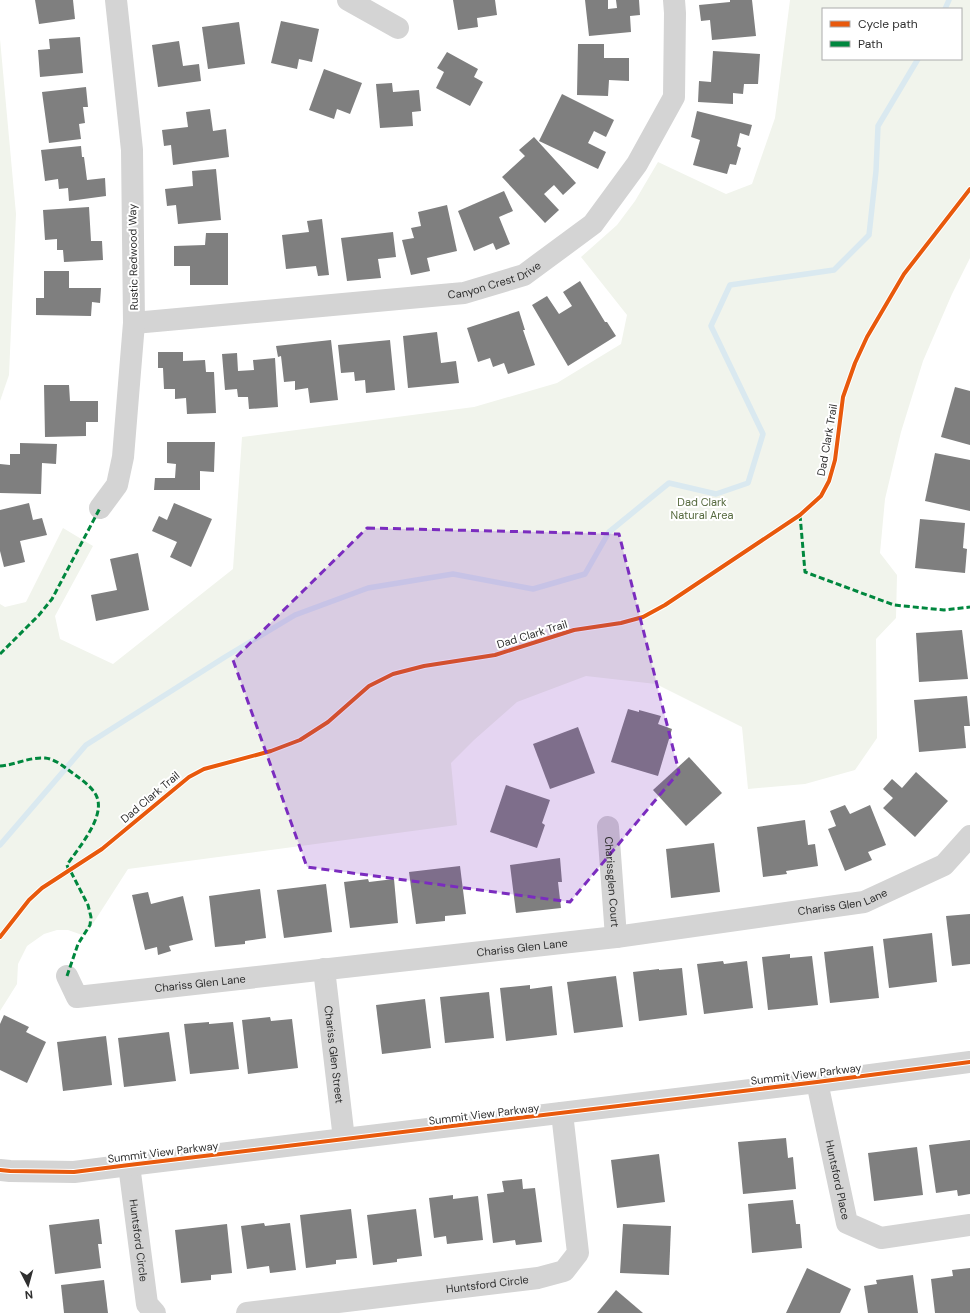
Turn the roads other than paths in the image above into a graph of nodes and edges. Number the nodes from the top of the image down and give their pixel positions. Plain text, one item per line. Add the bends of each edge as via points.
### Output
1 (116, 0) edge
2 (348, 0) edge
3 (674, 0) edge
4 (398, 28) dead end
5 (134, 323) junction
6 (100, 508) dead end
7 (608, 827) dead end
8 (970, 836) edge
9 (616, 937) junction
10 (324, 969) junction
11 (67, 976) dead end
12 (970, 1062) edge
13 (817, 1082) junction
14 (562, 1113) junction
15 (344, 1140) junction
16 (129, 1166) junction
17 (0, 1170) edge
18 (970, 1225) edge
19 (155, 1313) edge
20 (247, 1313) edge

1 - 5 street, Rustic Redwood Way via 132,150
2 - 4 street
3 - 5 street, Canyon Crest Drive via 674,97 637,164 593,224 524,275 464,293
5 - 6 street, Rustic Redwood Way via 123,457 117,485
7 - 9 street, Charissglen Court
8 - 9 street, Chariss Glen Lane via 944,865 864,902
9 - 10 street, Chariss Glen Lane
10 - 11 street, Chariss Glen Lane via 77,997
10 - 15 street, Chariss Glen Street
12 - 13 street, Summit View Parkway
13 - 14 street, Summit View Parkway
13 - 18 street, Huntsford Place via 847,1223 881,1238
14 - 15 street, Summit View Parkway
14 - 20 street, Huntsford Circle via 578,1253 564,1271 538,1278
15 - 16 street, Summit View Parkway
16 - 17 street, Summit View Parkway via 74,1172
16 - 19 street, Huntsford Circle via 147,1304

